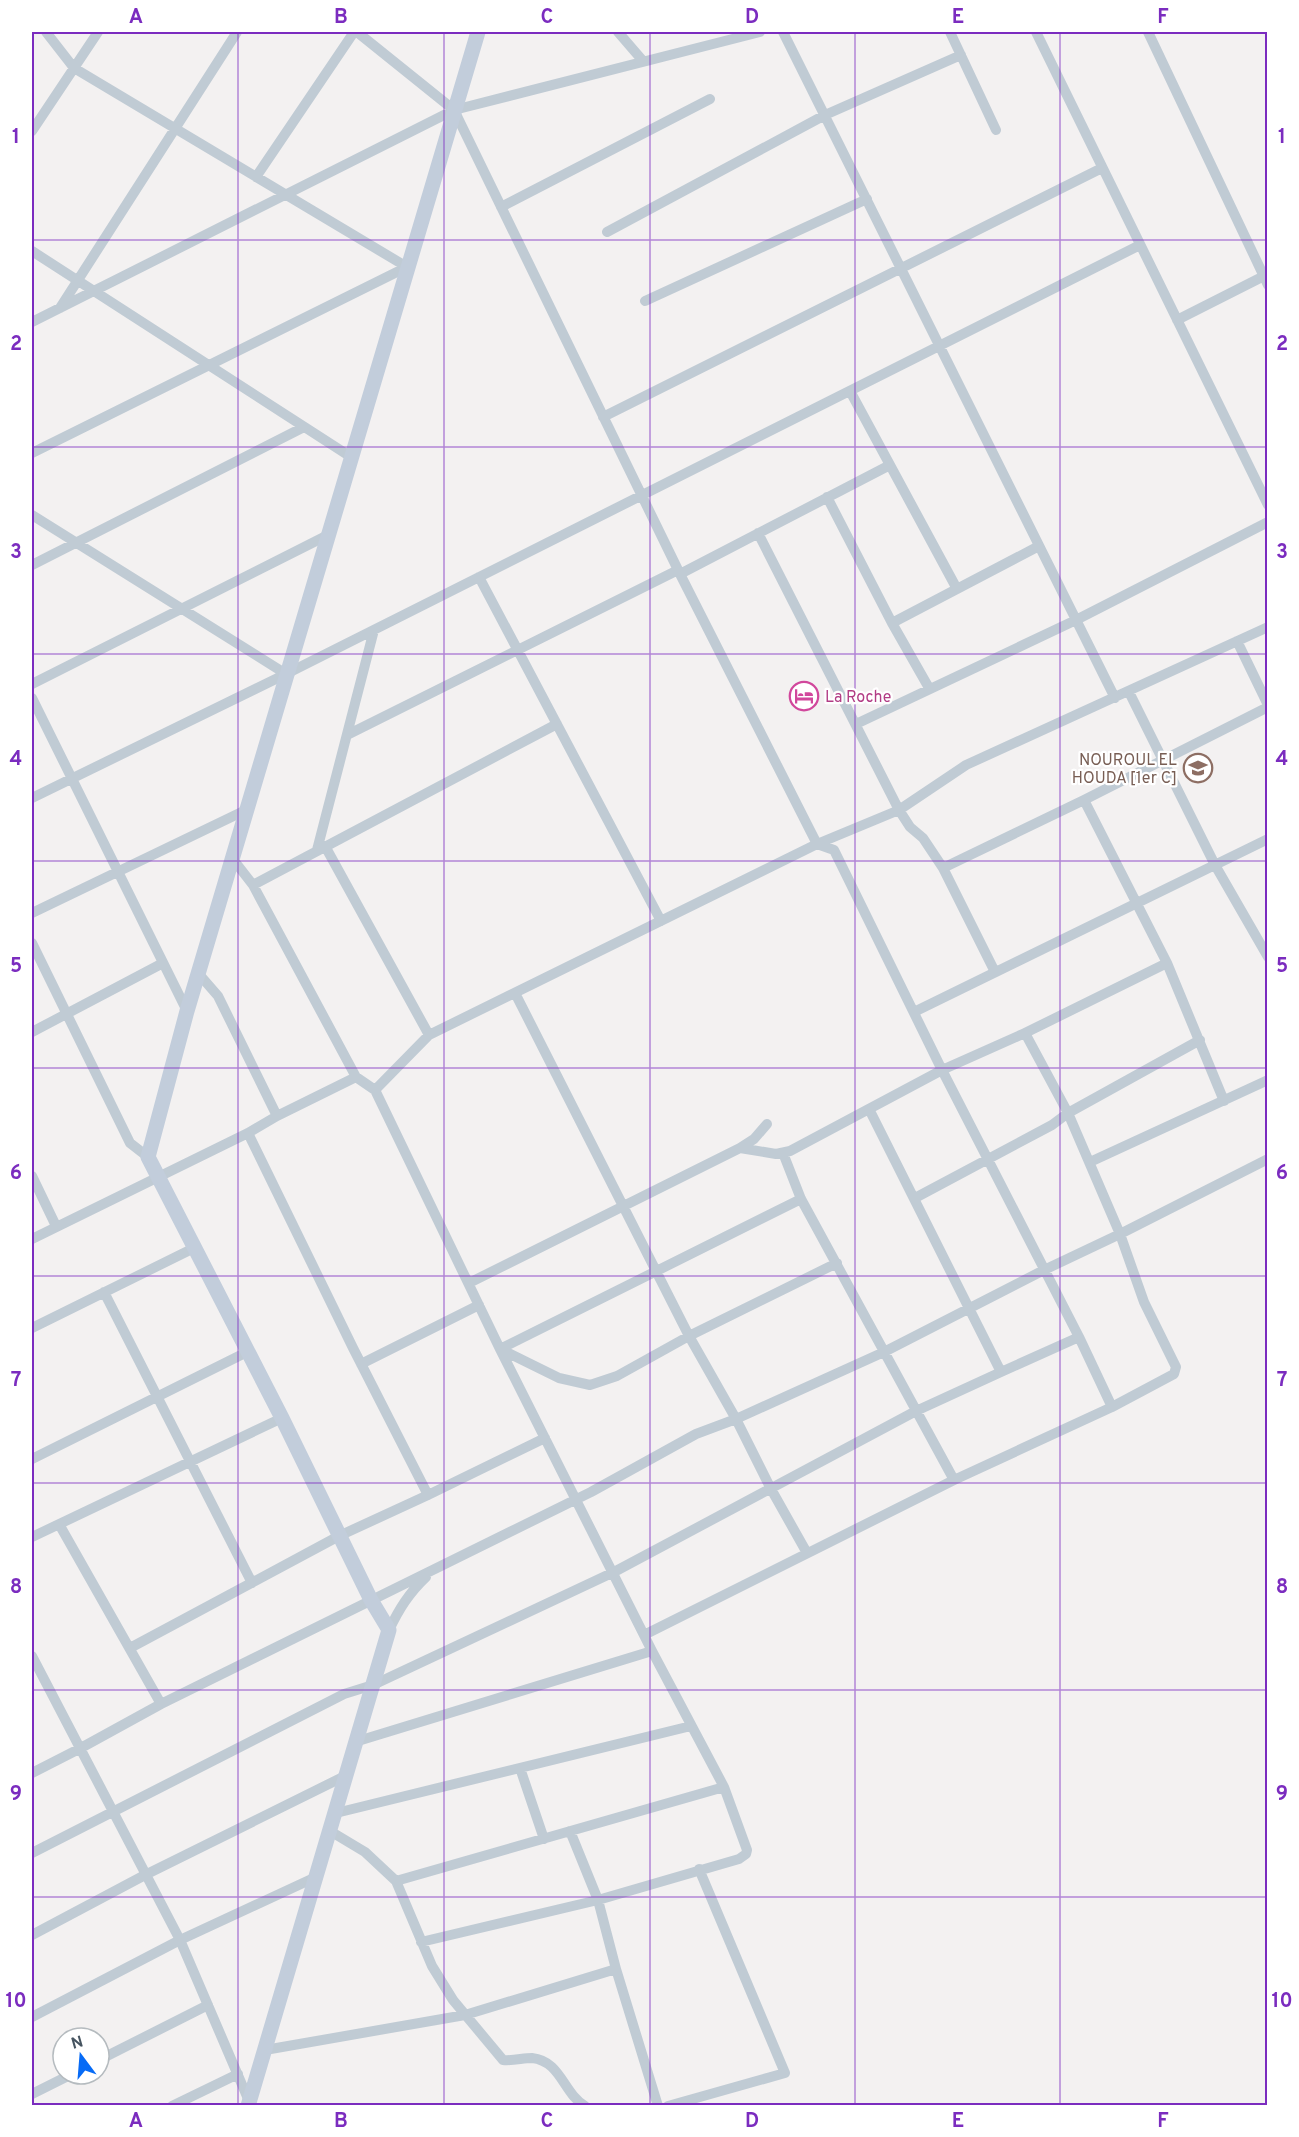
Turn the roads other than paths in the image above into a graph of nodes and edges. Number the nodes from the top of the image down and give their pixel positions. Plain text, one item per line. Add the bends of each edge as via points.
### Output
1 (46, 32) edge
2 (98, 32) edge
3 (237, 32) edge
4 (356, 32) edge
5 (478, 32) edge
6 (618, 32) edge
7 (760, 32) edge
8 (783, 32) edge
9 (950, 32) edge
10 (1036, 32) edge
11 (1148, 32) edge
12 (961, 55) junction
13 (644, 62) junction
14 (74, 68) junction
15 (710, 99) dead end
16 (454, 110) junction
17 (825, 115) junction
18 (175, 128) junction
19 (996, 129) dead end
20 (32, 131) edge
21 (1102, 168) junction
22 (256, 177) junction
23 (286, 195) junction
24 (867, 199) junction
25 (501, 207) junction
26 (607, 232) dead end
27 (1140, 245) junction
28 (32, 251) edge
29 (407, 267) junction
30 (901, 268) junction
31 (1266, 278) edge
32 (77, 280) junction
33 (94, 291) junction
34 (645, 302) dead end
35 (60, 308) junction
36 (1177, 320) junction
37 (32, 322) edge
38 (940, 346) junction
39 (208, 365) junction
40 (850, 391) junction
41 (603, 417) junction
42 (304, 427) junction
43 (32, 453) edge
44 (351, 457) junction
45 (890, 465) junction
46 (642, 496) junction
47 (827, 497) junction
48 (1268, 505) edge
49 (32, 515) edge
50 (1268, 522) edge
51 (758, 533) junction
52 (328, 535) junction
53 (75, 543) junction
54 (1039, 546) junction
55 (32, 565) edge
56 (679, 572) junction
57 (479, 577) junction
58 (957, 589) junction
59 (181, 609) junction
60 (1076, 620) junction
61 (892, 623) junction
62 (1268, 627) edge
63 (374, 630) junction
64 (1237, 641) junction
65 (518, 650) junction
66 (286, 674) junction
67 (32, 684) edge
68 (929, 688) junction
69 (1129, 692) junction
70 (32, 698) edge
71 (1115, 698) junction
72 (1268, 706) edge
73 (557, 724) junction
74 (856, 724) junction
75 (347, 735) junction
76 (1161, 760) junction
77 (72, 779) junction
78 (32, 798) edge
79 (1084, 800) junction
80 (246, 810) junction
81 (899, 810) junction
82 (1268, 839) edge
83 (817, 844) junction
84 (321, 848) junction
85 (232, 858) junction
86 (1215, 865) junction
87 (943, 868) junction
88 (118, 872) junction
89 (253, 885) junction
90 (1136, 904) junction
91 (32, 913) edge
92 (661, 921) junction
93 (32, 944) edge
94 (1268, 957) edge
95 (163, 963) junction
96 (1167, 963) junction
97 (995, 972) junction
98 (198, 973) junction
99 (515, 993) junction
100 (187, 1011) junction
101 (914, 1012) junction
102 (66, 1014) junction
103 (32, 1032) edge
104 (1026, 1033) junction
105 (429, 1035) junction
106 (1200, 1040) junction
107 (942, 1070) junction
108 (356, 1077) junction
109 (1268, 1080) edge
110 (375, 1090) junction
111 (1224, 1101) junction
112 (869, 1109) junction
113 (1068, 1113) junction
114 (277, 1116) junction
115 (767, 1124) dead end
116 (248, 1133) junction
117 (740, 1148) junction
118 (783, 1153) junction
119 (148, 1157) junction
120 (1268, 1159) edge
121 (989, 1160) junction
122 (1090, 1162) junction
123 (32, 1176) edge
124 (158, 1176) junction
125 (915, 1197) junction
126 (801, 1199) junction
127 (624, 1208) junction
128 (56, 1226) junction
129 (1120, 1234) junction
130 (32, 1239) edge
131 (194, 1248) junction
132 (837, 1263) junction
133 (1044, 1270) junction
134 (656, 1272) junction
135 (469, 1283) junction
136 (104, 1292) junction
137 (479, 1305) junction
138 (970, 1308) junction
139 (32, 1328) edge
140 (689, 1335) junction
141 (1079, 1337) junction
142 (500, 1349) junction
143 (247, 1352) junction
144 (884, 1352) junction
145 (361, 1364) junction
146 (1001, 1372) junction
147 (157, 1396) junction
148 (1112, 1407) junction
149 (916, 1411) junction
150 (282, 1418) junction
151 (736, 1419) junction
152 (545, 1438) junction
153 (32, 1459) edge
154 (190, 1462) junction
155 (954, 1480) junction
156 (771, 1489) junction
157 (428, 1495) junction
158 (576, 1499) junction
159 (59, 1524) junction
160 (339, 1536) junction
161 (32, 1537) edge
162 (807, 1553) junction
163 (436, 1568) junction
164 (614, 1572) junction
165 (252, 1583) junction
166 (371, 1600) junction
167 (389, 1630) junction
168 (644, 1635) junction
169 (130, 1648) junction
170 (652, 1651) junction
171 (32, 1656) edge
172 (373, 1684) junction
173 (161, 1704) junction
174 (691, 1726) junction
175 (358, 1741) junction
176 (79, 1749) junction
177 (520, 1768) junction
178 (32, 1773) edge
179 (345, 1776) junction
180 (724, 1787) junction
181 (113, 1811) junction
182 (336, 1813) junction
183 (330, 1832) junction
184 (570, 1832) junction
185 (543, 1839) junction
186 (32, 1853) edge
187 (699, 1869) junction
188 (145, 1875) junction
189 (316, 1877) junction
190 (396, 1881) junction
191 (598, 1900) junction
192 (32, 1935) edge
193 (180, 1940) junction
194 (422, 1941) junction
195 (616, 1969) junction
196 (208, 2005) junction
197 (465, 2015) junction
198 (32, 2017) edge
199 (265, 2050) junction
200 (111, 2054) edge
201 (238, 2074) junction
202 (51, 2084) edge
203 (32, 2094) edge
204 (249, 2103) edge
205 (172, 2106) edge
206 (585, 2106) edge
207 (658, 2106) edge
208 (668, 2106) edge

1 - 14 street
2 - 14 street
3 - 18 street
4 - 16 street
4 - 22 street
5 - 16 street
6 - 13 street
7 - 13 street
8 - 17 street
9 - 12 street
10 - 21 street
11 - 31 street
12 - 17 street
12 - 19 street
13 - 16 street
14 - 18 street
14 - 20 street
15 - 25 street
16 - 23 street
16 - 25 street
16 - 29 street
17 - 24 street
17 - 26 street
18 - 22 street
18 - 32 street
21 - 27 street
21 - 30 street
22 - 23 street
23 - 29 street
23 - 33 street
24 - 30 street
24 - 34 street
25 - 41 street
27 - 36 street
27 - 38 street
28 - 32 street
29 - 39 street
29 - 44 street
30 - 38 street
30 - 41 street
31 - 36 street
32 - 33 street
32 - 35 street
33 - 35 street
33 - 39 street
35 - 37 street
36 - 48 street
38 - 40 street
38 - 54 street
39 - 42 street
39 - 43 street
40 - 45 street
40 - 46 street
41 - 46 street
42 - 44 street
42 - 53 street
44 - 52 street
45 - 47 street
45 - 58 street
46 - 56 street
46 - 57 street
47 - 51 street
47 - 61 street
49 - 53 street
50 - 60 street
51 - 56 street
51 - 74 street
52 - 59 street
52 - 66 street
53 - 55 street
53 - 59 street
54 - 58 street
54 - 60 street
56 - 65 street
56 - 83 street
57 - 63 street
57 - 65 street
58 - 61 street
59 - 66 street
59 - 67 street
60 - 68 street
60 - 71 street
61 - 68 street
62 - 64 street
63 - 66 street
63 - 75 street
64 - 69 street
64 - 72 street
65 - 73 street
65 - 75 street
66 - 77 street
66 - 80 street
68 - 74 street
69 - 71 street
69 - 76 street
70 - 77 street
71 - 81 street via 966,765
72 - 76 street
73 - 84 street
73 - 92 street
74 - 81 street
75 - 84 street
76 - 79 street
76 - 86 street
77 - 78 street
77 - 88 street
79 - 87 street
79 - 90 street
80 - 85 street
80 - 88 street
81 - 83 street
81 - 87 street
82 - 86 street
83 - 92 street
83 - 101 street via 834,850
84 - 89 street
84 - 105 street
85 - 89 street
85 - 98 street
86 - 90 street
86 - 94 street
87 - 97 street
88 - 91 street
88 - 95 street
89 - 108 street
90 - 96 street
90 - 97 street
92 - 99 street
93 - 102 street
95 - 100 street
95 - 102 street
96 - 104 street
96 - 106 street
97 - 101 street
98 - 100 street
98 - 114 street via 218,996
99 - 105 street
99 - 127 street
100 - 119 street
101 - 107 street
102 - 103 street
102 - 119 street via 130,1143
104 - 107 street
104 - 113 street
105 - 110 street
106 - 111 street
106 - 113 street
107 - 112 street
107 - 121 street
108 - 110 street
108 - 114 street
109 - 111 street
110 - 135 street
111 - 122 street
112 - 118 street
112 - 125 street
113 - 121 street
113 - 122 street
114 - 116 street
115 - 117 street
116 - 124 street
116 - 145 street
117 - 118 street
117 - 127 street
118 - 126 street
119 - 124 street
120 - 129 street
121 - 125 street
121 - 133 street
122 - 129 street
123 - 128 street
124 - 128 street
124 - 131 street
125 - 138 street
126 - 132 street
126 - 134 street
127 - 134 street
127 - 135 street
128 - 130 street
129 - 133 street
129 - 148 street via 1144,1302 1176,1367 1174,1374
131 - 136 street
131 - 143 street
132 - 140 street
132 - 144 street
133 - 138 street
133 - 141 street
134 - 140 street
134 - 142 street
135 - 137 street
136 - 139 street
136 - 147 street
137 - 142 street
137 - 145 street
138 - 144 street
138 - 146 street
140 - 142 street via 617,1376 590,1384 559,1378
140 - 151 street
141 - 146 street
141 - 148 street
142 - 152 street
143 - 147 street
143 - 150 street
144 - 149 street
144 - 151 street
145 - 157 street
146 - 149 street
147 - 153 street
147 - 154 street
148 - 155 street
149 - 155 street
149 - 156 street
150 - 154 street
150 - 160 street
151 - 156 street
151 - 158 street via 696,1434
152 - 157 street
152 - 158 street
154 - 159 street
154 - 165 street
155 - 162 street
156 - 162 street
156 - 164 street
157 - 160 street
158 - 163 street
158 - 164 street
159 - 161 street
159 - 169 street
160 - 165 street
160 - 166 street
162 - 168 street
163 - 166 street
163 - 167 street via 414,1587
164 - 168 street
164 - 172 street
165 - 169 street
166 - 167 street
166 - 173 street
167 - 172 street
168 - 170 street
169 - 173 street
170 - 174 street
170 - 175 street
171 - 176 street
172 - 175 street
172 - 181 street via 344,1694
173 - 176 street
174 - 177 street
174 - 180 street
175 - 179 street
176 - 178 street
176 - 181 street
177 - 182 street
177 - 185 street
179 - 182 street
179 - 188 street
180 - 184 street
180 - 187 street via 746,1854 739,1860
181 - 186 street
181 - 188 street
182 - 183 street
183 - 189 street
183 - 190 street via 365,1852
184 - 185 street
184 - 191 street
185 - 190 street
187 - 191 street
187 - 208 street via 785,2073
188 - 192 street
188 - 193 street
189 - 193 street
189 - 199 street
190 - 194 street
191 - 194 street
191 - 195 street
193 - 196 street
193 - 198 street
194 - 197 street via 432,1966
195 - 197 street
195 - 207 street
196 - 200 street
196 - 201 street
197 - 199 street
197 - 206 street via 503,2060 532,2058 545,2062
199 - 204 street
201 - 204 street
201 - 205 street
202 - 203 street

